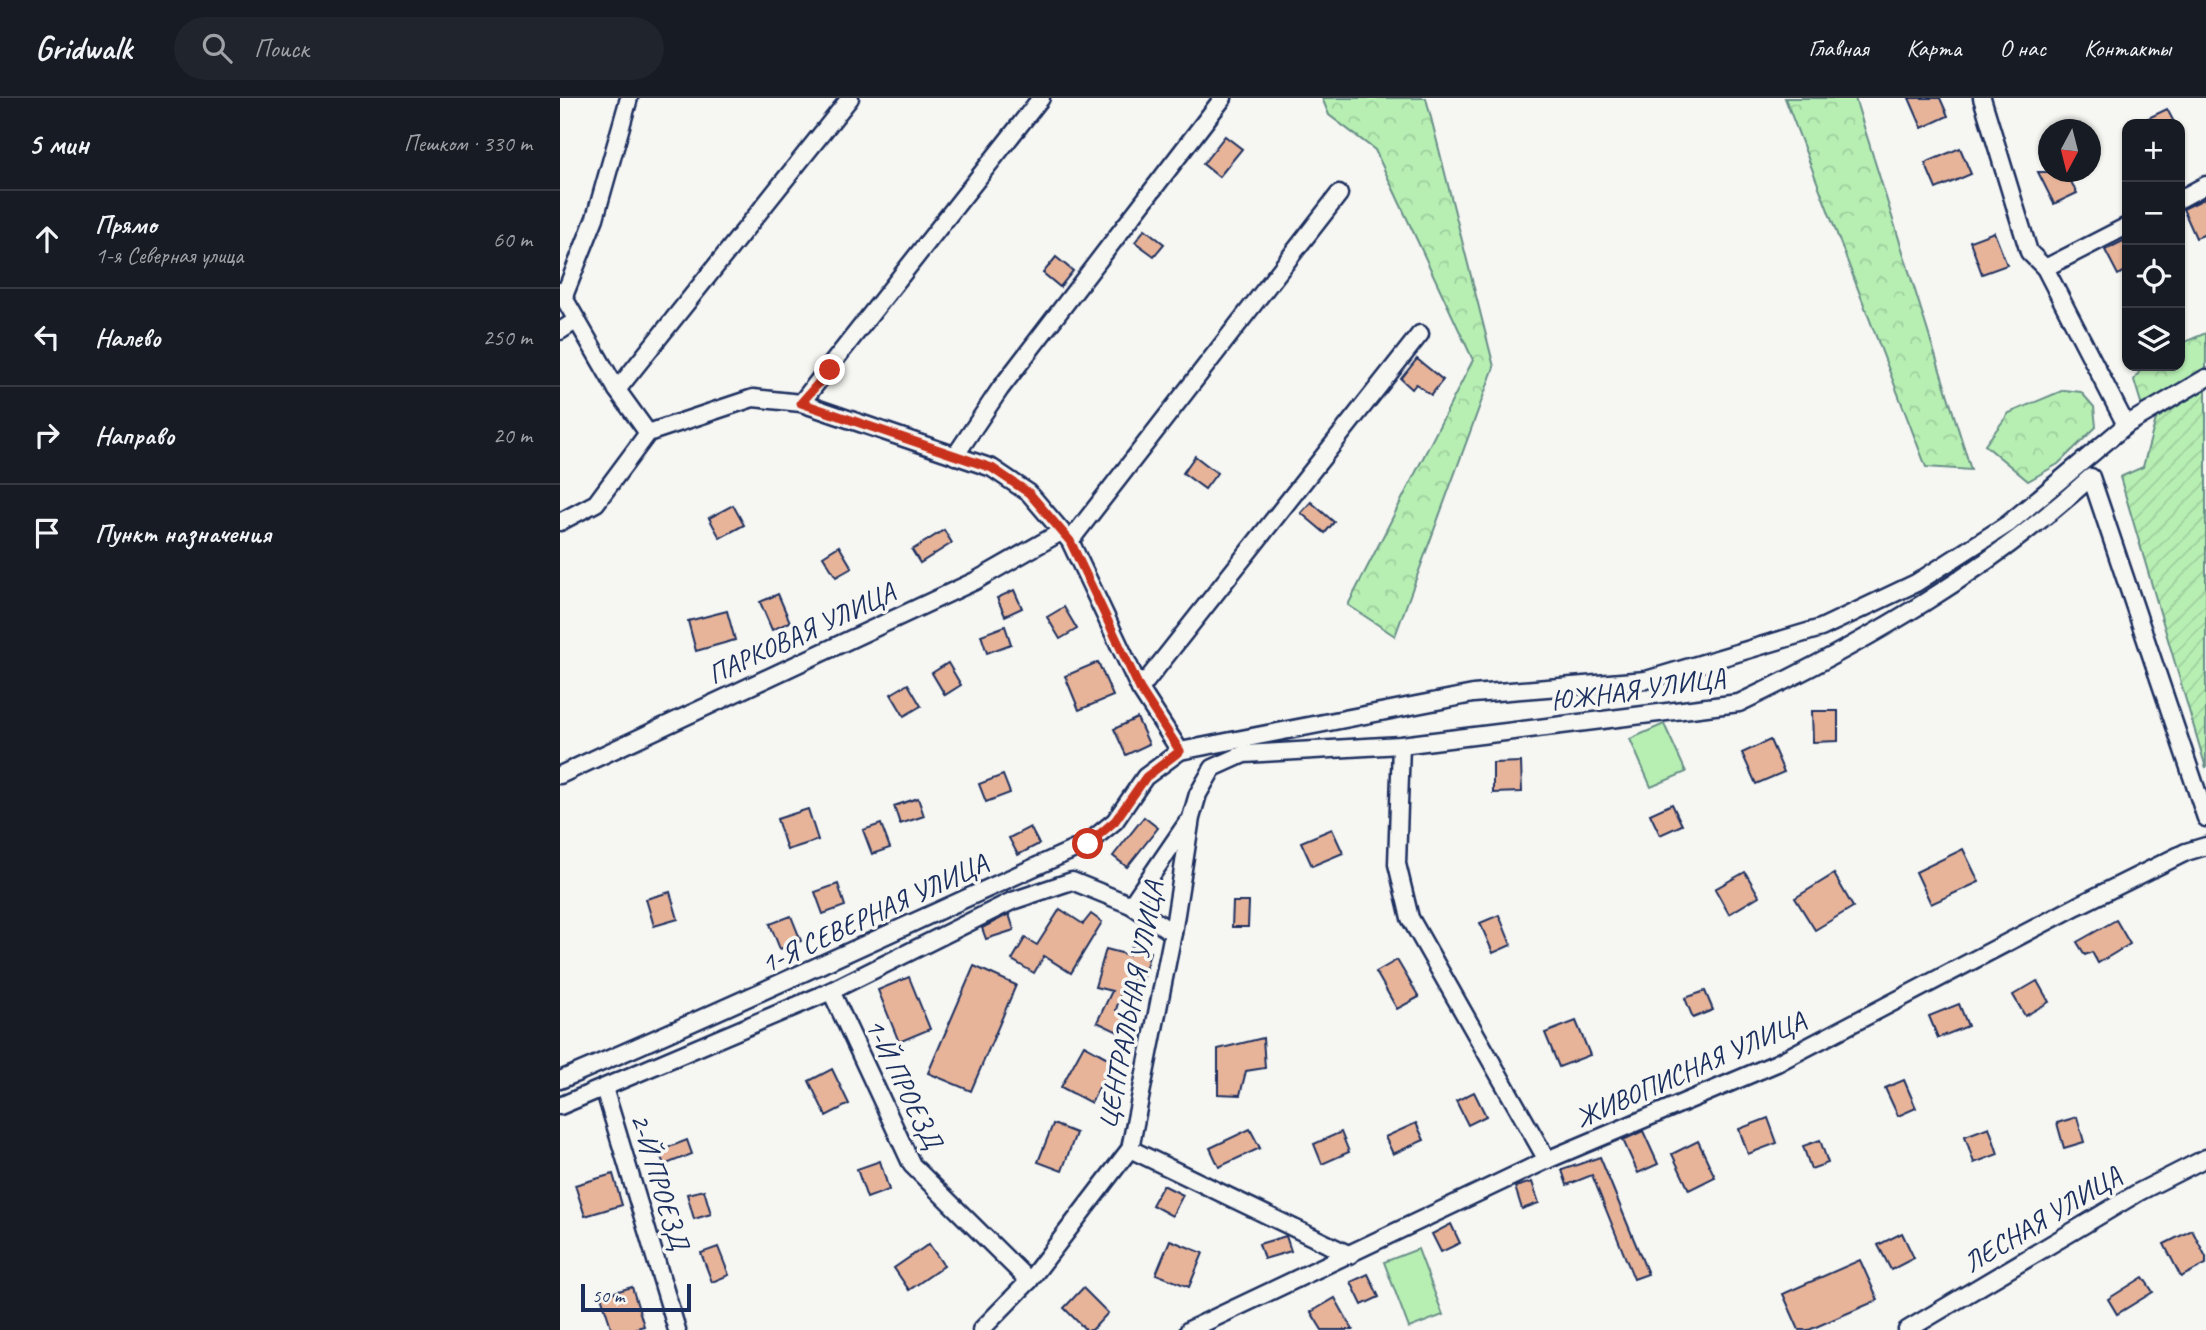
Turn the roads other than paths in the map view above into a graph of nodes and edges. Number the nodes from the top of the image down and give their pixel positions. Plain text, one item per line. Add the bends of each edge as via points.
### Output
1 (629, 98) edge
2 (850, 98) edge
3 (1041, 98) edge
4 (1223, 98) edge
5 (1982, 98) edge
6 (2206, 185) edge
7 (1339, 194) dead end
8 (2185, 196) edge
9 (2122, 229) edge
10 (2045, 268) junction
11 (562, 293) edge
12 (577, 320) junction
13 (560, 331) edge
14 (1420, 334) dead end
15 (2206, 378) edge
16 (617, 390) junction
17 (801, 403) junction
18 (2126, 425) junction
19 (648, 433) junction
20 (955, 456) junction
21 (560, 522) edge
22 (1065, 536) junction
23 (1140, 689) junction
24 (1401, 745) junction
25 (1180, 751) junction
26 (1213, 768) joint
27 (560, 775) edge
28 (1191, 818) junction
29 (2206, 818) edge
30 (2206, 846) edge
31 (1131, 905) junction
32 (1173, 933) junction
33 (831, 991) junction
34 (560, 1080) edge
35 (604, 1088) junction
36 (560, 1106) edge
37 (1130, 1149) junction
38 (2206, 1158) edge
39 (1547, 1160) junction
40 (1350, 1255) junction
41 (1029, 1281) junction
42 (677, 1330) edge
43 (981, 1330) edge
44 (1189, 1330) edge
45 (1907, 1330) edge

1 - 11 street via 595,218
2 - 16 street
3 - 17 street
4 - 20 street via 1000,389
5 - 10 street via 2029,252
6 - 8 street
7 - 22 street
9 - 10 street
10 - 18 street
11 - 12 street
12 - 13 street
12 - 16 street
14 - 23 street
15 - 18 street
16 - 19 street
17 - 19 street via 753,398
17 - 20 street
18 - 25 street via 2008,524 1916,583 1821,628 1646,680 1473,694
19 - 21 street via 596,503
20 - 22 street via 992,468 1029,493
22 - 23 street
22 - 27 street, ПАРКОВАЯ УЛИЦА
23 - 25 street
24 - 26 street, ЮЖНАЯ УЛИЦА via 1244,754
24 - 29 street, ЮЖНАЯ УЛИЦА via 1739,704 1954,586 2042,522 2091,477
24 - 39 street via 1397,864 1410,918
25 - 34 street, 1-Я СЕВЕРНАЯ УЛИЦА via 1146,777 1115,821 1088,844 794,980
26 - 28 street, ЦЕНТРАЛЬНАЯ УЛИЦА
28 - 31 street
28 - 32 street, ЦЕНТРАЛЬНАЯ УЛИЦА
30 - 39 street, ЖИВОПИСНАЯ УЛИЦА via 2077,906 1777,1063
31 - 32 street
31 - 33 street via 1072,881 1012,901
32 - 37 street, ЦЕНТРАЛЬНАЯ УЛИЦА
33 - 35 street
33 - 41 street, 1-Й ПРОЕЗД via 912,1165
35 - 36 street
35 - 42 street, 2-Й ПРОЕЗД
37 - 40 street
37 - 41 street, ЦЕНТРАЛЬНАЯ УЛИЦА
38 - 45 street, ЛЕСНАЯ УЛИЦА via 2139,1192
39 - 40 street, ЖИВОПИСНАЯ УЛИЦА
40 - 44 street, ЖИВОПИСНАЯ УЛИЦА
41 - 43 street, ЦЕНТРАЛЬНАЯ УЛИЦА

